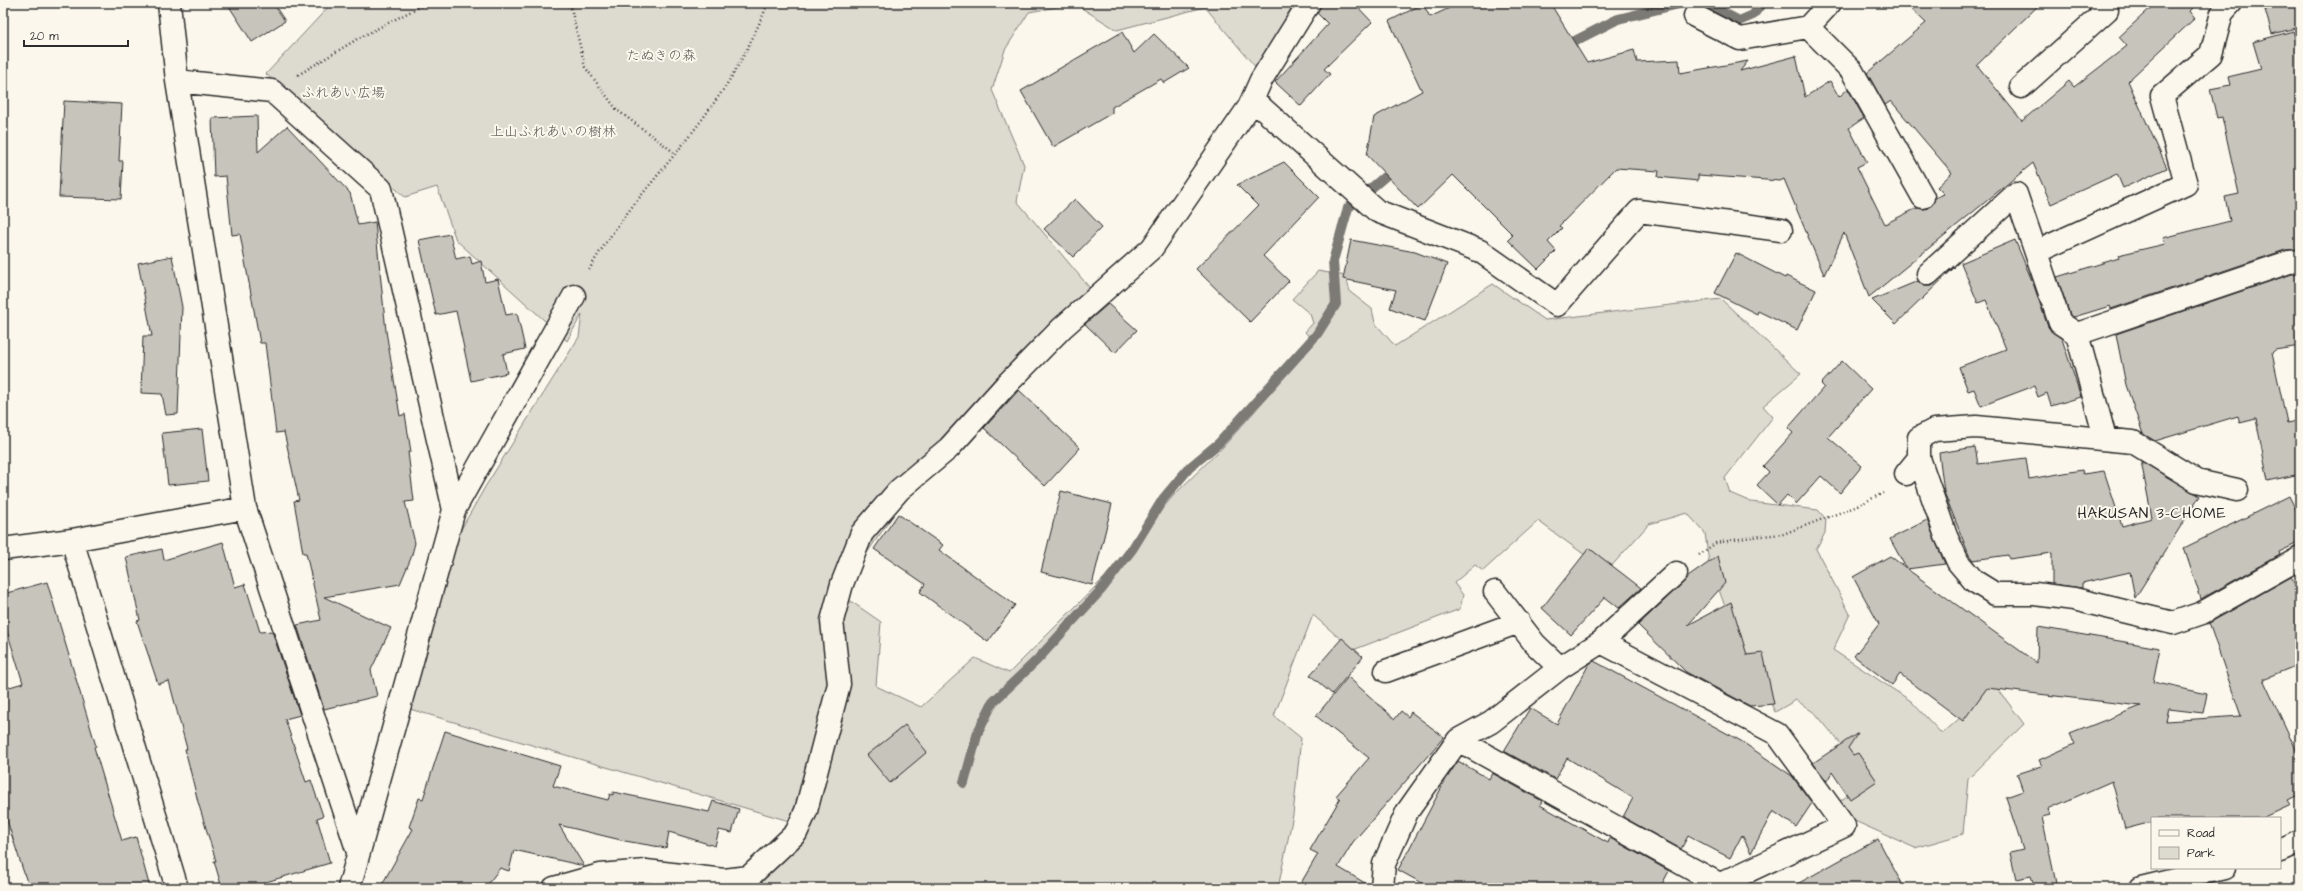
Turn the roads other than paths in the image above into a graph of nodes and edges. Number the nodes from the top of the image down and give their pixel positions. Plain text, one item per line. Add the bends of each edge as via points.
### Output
1 (169, 3) edge
2 (1309, 3) edge
3 (1830, 3) edge
4 (2100, 3) edge
5 (2230, 3) edge
6 (1695, 16) dead end
7 (1808, 27) junction
8 (177, 81) junction
9 (2021, 87) dead end
10 (1253, 100) junction
11 (1923, 197) dead end
12 (1781, 230) dead end
13 (2036, 252) junction
14 (2300, 261) edge
15 (1928, 274) dead end
16 (574, 296) road end
17 (2077, 334) junction
18 (2106, 438) junction
19 (2237, 490) dead end
20 (246, 508) junction
21 (454, 510) junction
22 (72, 540) junction
23 (3, 549) edge
24 (2300, 558) edge
25 (1676, 573) road end
26 (1495, 592) dead end
27 (1518, 622) junction
28 (1601, 642) junction
29 (1560, 668) junction
30 (1386, 671) dead end
31 (1458, 740) junction
32 (2300, 842) edge
33 (2281, 851) edge
34 (358, 852) junction
35 (2220, 869) edge
36 (1715, 886) edge
37 (177, 888) edge
38 (349, 888) edge
39 (554, 888) edge
40 (1382, 888) edge
41 (2141, 888) edge

1 - 8 street
2 - 10 street via 1261,80
3 - 7 street
4 - 9 street via 2107,10
5 - 13 street via 2222,13 2210,54 2162,96 2186,184
6 - 7 street via 1740,39
7 - 11 street via 1852,71
8 - 20 street
8 - 21 street via 272,91 382,189
10 - 12 street via 1377,211 1480,251 1557,305 1639,211
10 - 39 street via 1152,248 1062,328 949,448 899,490 862,533 842,584 832,621 839,684 806,811 796,833 748,878 724,880 646,871 600,875
13 - 15 street via 2016,194
13 - 17 street via 2060,324
14 - 17 street via 2289,262
16 - 21 street
17 - 18 street
18 - 19 street via 2133,442 2198,481
18 - 24 street via 1976,427 1934,430 1919,438 1913,466 1958,562 1974,581 1995,594 2035,594 2074,599 2173,623 2202,613
20 - 22 street
20 - 34 street
21 - 34 street
22 - 23 street
22 - 37 street
25 - 28 street
26 - 27 street
27 - 29 street via 1535,644
27 - 30 street
28 - 29 street
28 - 36 street via 1777,734 1844,826
29 - 31 street via 1492,722
31 - 36 street
31 - 40 street via 1407,812 1384,864
32 - 33 street
34 - 38 street
35 - 41 street

